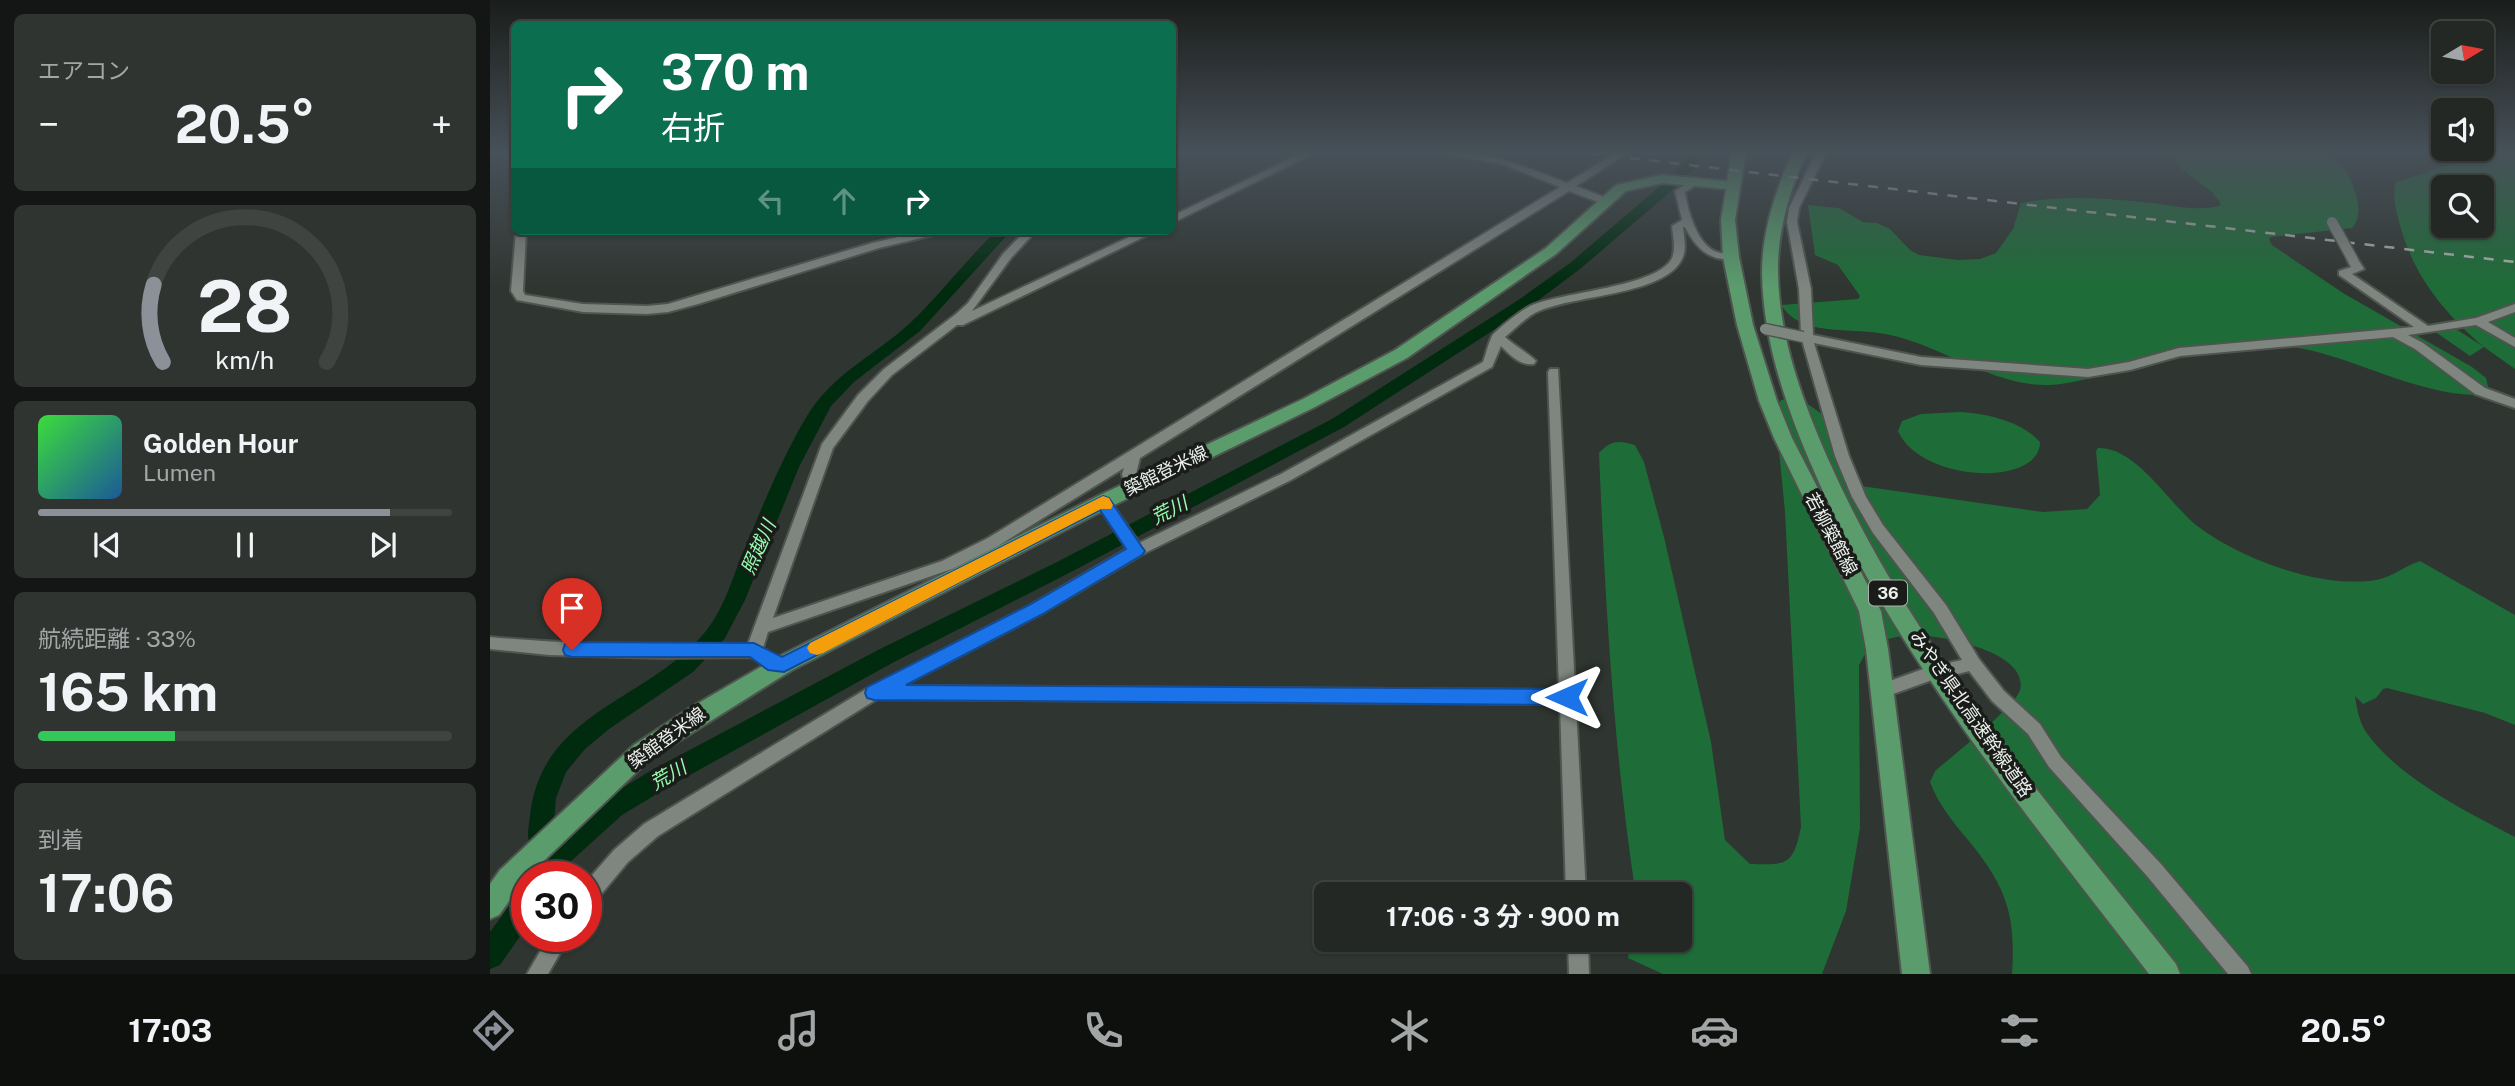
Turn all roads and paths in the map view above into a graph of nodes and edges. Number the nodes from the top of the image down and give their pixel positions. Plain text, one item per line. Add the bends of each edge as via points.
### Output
1 (1220, 196) edge
2 (1553, 196) edge
3 (1593, 196) edge
4 (1612, 196) edge
5 (1682, 196) edge
6 (1730, 196) edge
7 (1781, 196) edge
8 (1800, 196) edge
9 (1605, 201) junction
10 (1176, 218) edge
11 (1689, 221) junction
12 (2332, 222) dead end
13 (521, 235) edge
14 (920, 235) edge
15 (1027, 235) edge
16 (1142, 235) edge
17 (1731, 257) junction
18 (2515, 308) edge
19 (2478, 321) junction
20 (948, 326) junction
21 (1755, 327) junction
22 (2426, 330) junction
23 (2394, 332) junction
24 (1498, 337) junction
25 (1805, 337) junction
26 (2515, 343) edge
27 (1530, 361) dead end
28 (1554, 372) dead end
29 (2515, 404) edge
30 (1133, 457) junction
31 (1132, 488) junction
32 (1103, 502) junction
33 (1135, 548) junction
34 (762, 628) junction
35 (490, 643) edge
36 (750, 650) junction
37 (784, 664) junction
38 (1973, 664) junction
39 (1954, 668) dead end
40 (1926, 675) dead end
41 (1882, 691) junction
42 (874, 693) junction
43 (1567, 697) junction
44 (602, 878) edge
45 (1575, 882) edge
46 (490, 906) edge
47 (550, 952) edge
48 (1578, 952) edge
49 (537, 974) edge
50 (1579, 974) edge
51 (1916, 974) edge
52 (2166, 974) edge
53 (2241, 974) edge

1 - 10 street
2 - 30 street
3 - 9 street
4 - 9 main road, 築館登米線
5 - 11 street
6 - 17 main road, 若柳築館線
7 - 52 main road, みやぎ県北高速幹線道路 / 36 via 1770,273 1781,352 1822,471 1858,542 1962,707
8 - 25 street via 1792,222 1805,289
9 - 31 main road, 築館登米線 via 1550,251 1401,355
11 - 17 street via 1709,252
11 - 24 street via 1677,226 1680,246 1668,272 1532,309
12 - 22 street, bridge via 2358,269 2343,273
13 - 14 street via 517,290 521,298 626,310 694,302
15 - 20 street via 972,305
16 - 20 street
17 - 21 main road, 若柳築館線
18 - 19 street
19 - 22 street
19 - 26 street
20 - 34 street via 888,372 827,447
21 - 25 street, bridge
21 - 41 main road, 若柳築館線 via 1783,438 1870,611
22 - 23 street
23 - 25 street via 2179,352 2088,373 1921,361
23 - 29 street via 2480,391
24 - 27 street
24 - 33 street via 1488,364 1286,477
25 - 38 street via 1859,497 1940,609
28 - 43 street
30 - 31 street
30 - 34 street via 1035,519 947,565
31 - 32 main road, 築館登米線
32 - 33 street
32 - 37 main road, 築館登米線
33 - 42 street via 1035,610
34 - 36 street
35 - 36 street via 549,649
36 - 37 street via 774,664
37 - 46 main road, 築館登米線 via 642,752 509,879
38 - 39 street
38 - 53 street via 1998,696 2034,729 2055,762
40 - 41 street
41 - 51 main road, 若柳築館線
42 - 43 street
42 - 44 street via 651,830
43 - 45 street
47 - 49 street
48 - 50 street

